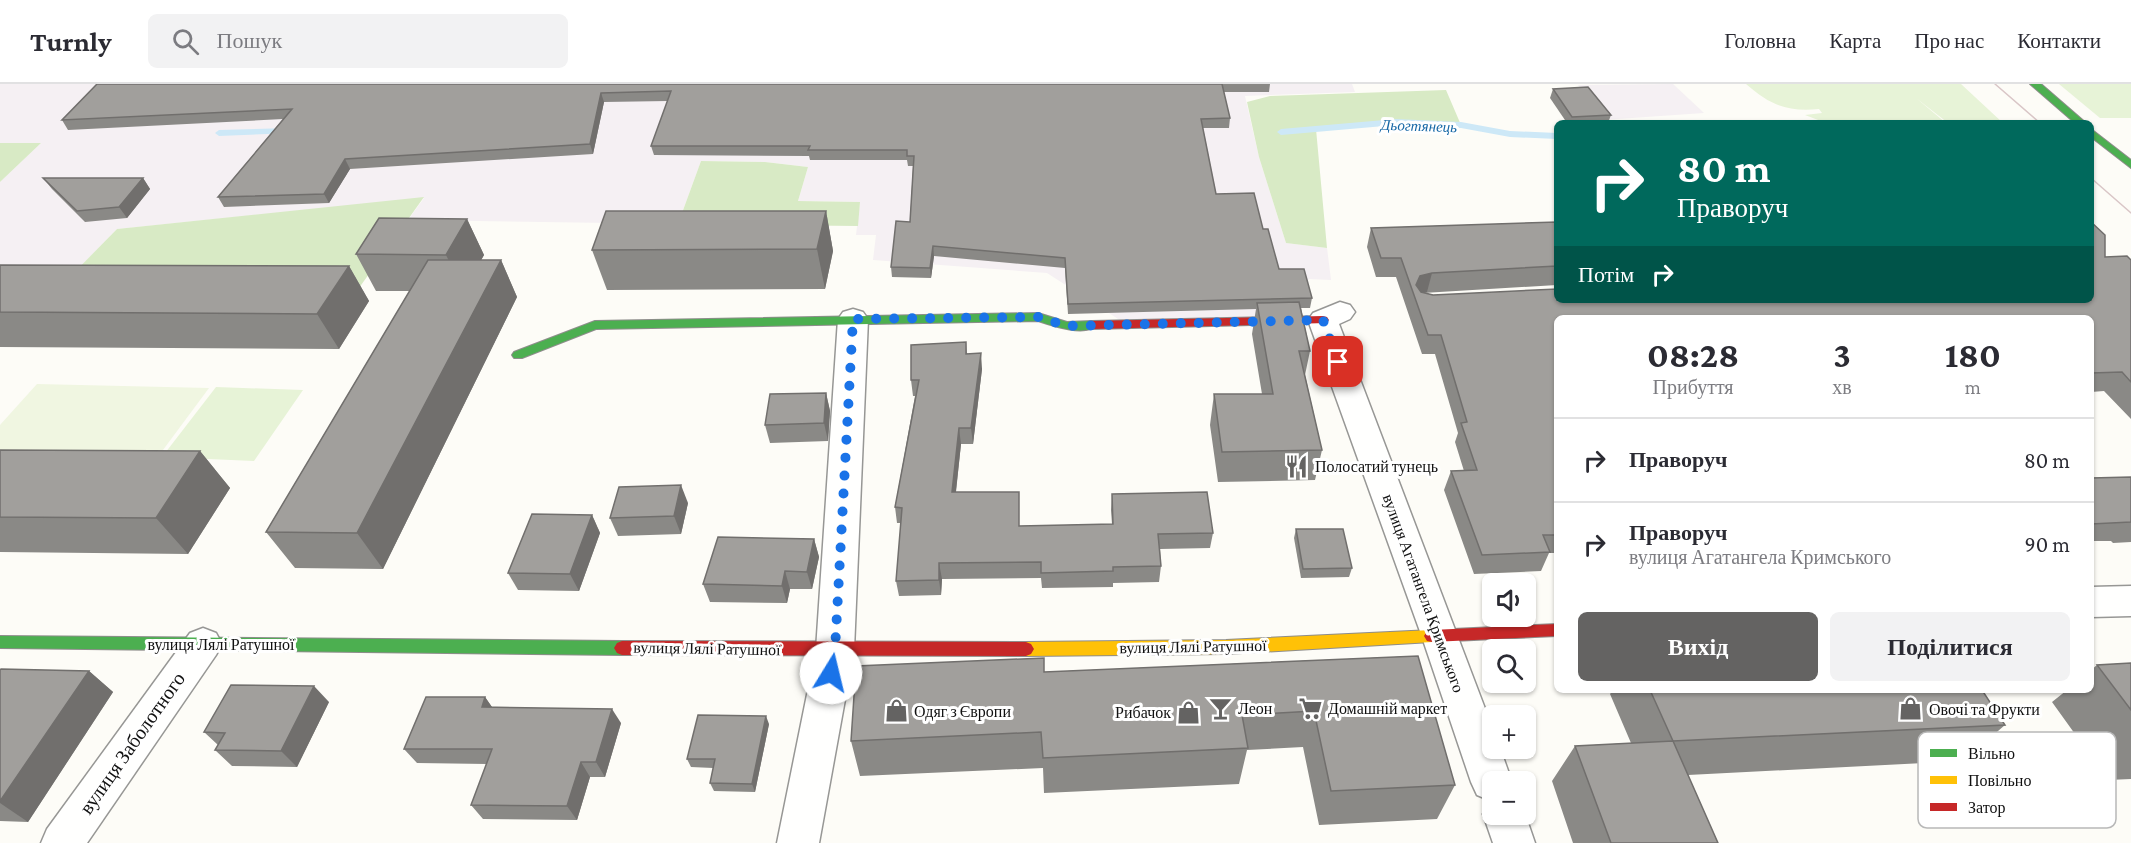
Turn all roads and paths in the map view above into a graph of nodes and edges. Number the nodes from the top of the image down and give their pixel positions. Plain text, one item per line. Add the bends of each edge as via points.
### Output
1 (2035, 84) edge
2 (2077, 120) edge
3 (2094, 134) edge
4 (2131, 165) edge
5 (1331, 316) joint
6 (853, 319) junction
7 (518, 355) dead end
8 (2131, 601) edge
9 (2094, 602) edge
10 (1554, 630) edge
11 (1441, 637) junction
12 (0, 642) edge
13 (203, 644) junction
14 (835, 650) junction
15 (1488, 771) edge
16 (1508, 825) edge
17 (798, 838) edge
18 (62, 843) edge
19 (1514, 843) edge

1 - 2 street
3 - 4 street
5 - 6 street via 1067,326 1038,317
5 - 11 street, вулиця Агатангела Кримського
6 - 7 street via 595,325
6 - 14 street
8 - 9 street
10 - 11 street, вулиця Лялі Ратушної
11 - 14 street, вулиця Лялі Ратушної via 1226,647
11 - 15 street, вулиця Агатангела Кримського
12 - 13 street, вулиця Лялі Ратушної
13 - 14 street, вулиця Лялі Ратушної
13 - 18 street, вулиця Заболотного
14 - 17 street
16 - 19 street

